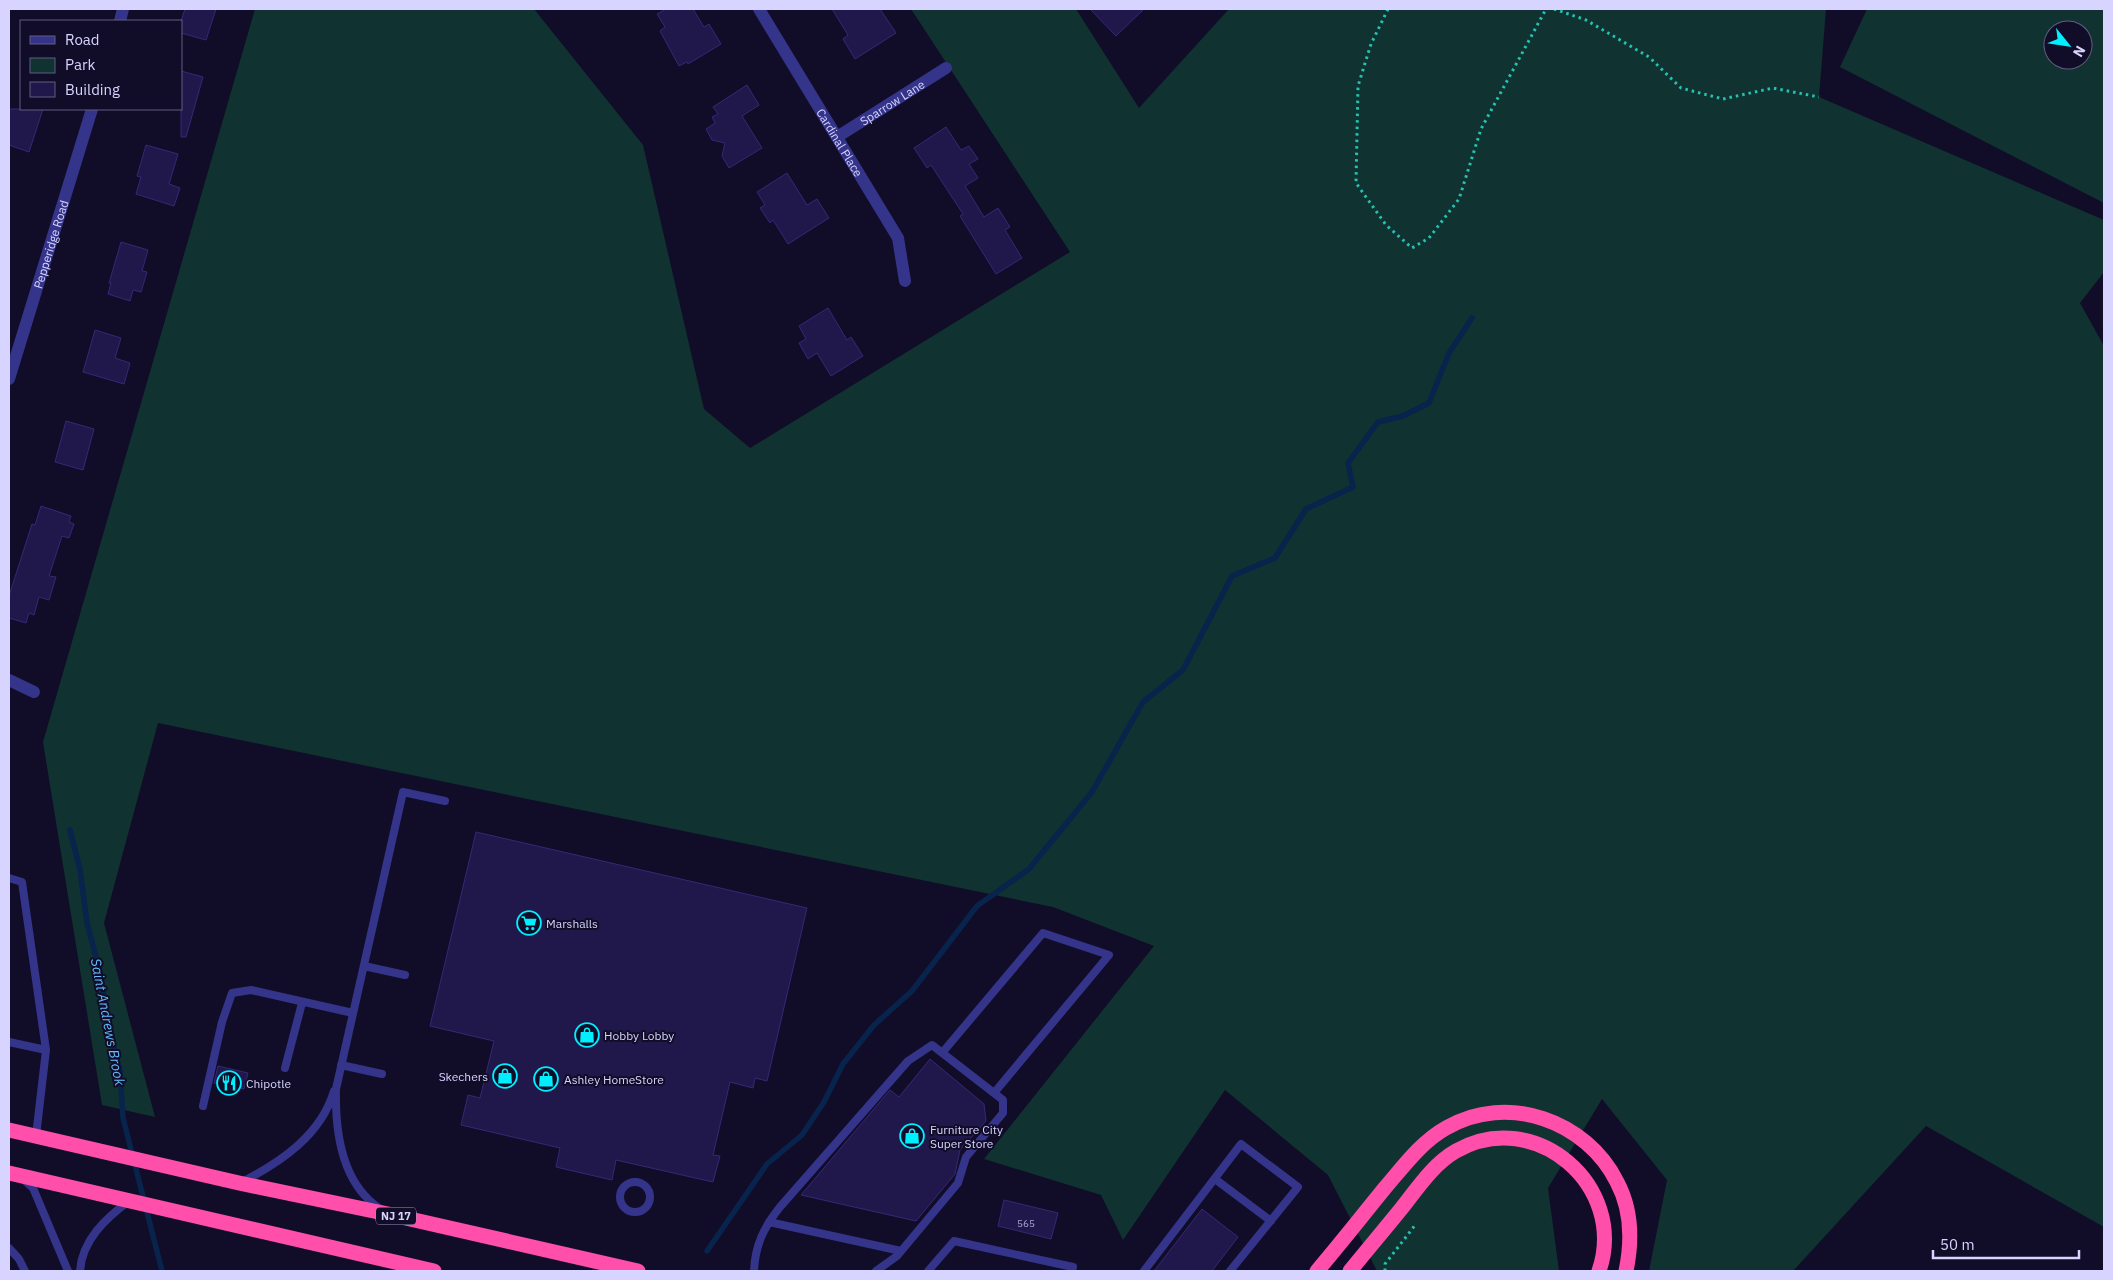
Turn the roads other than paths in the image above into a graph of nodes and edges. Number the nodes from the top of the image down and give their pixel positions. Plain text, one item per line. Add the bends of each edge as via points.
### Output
1 (759, 9) edge
2 (946, 68) dead end
3 (92, 110) edge
4 (837, 137) junction
5 (905, 281) dead end
6 (9, 374) edge
7 (9, 680) edge
8 (34, 692) dead end
9 (445, 802) dead end
10 (9, 878) edge
11 (364, 966) junction
12 (405, 974) dead end
13 (302, 1003) junction
14 (353, 1013) junction
15 (9, 1042) edge
16 (46, 1050) junction
17 (942, 1053) junction
18 (341, 1065) junction
19 (285, 1068) dead end
20 (382, 1074) dead end
21 (338, 1079) junction
22 (994, 1094) junction
23 (204, 1106) dead end
24 (9, 1130) edge
25 (36, 1136) junction
26 (14, 1175) edge
27 (1214, 1179) junction
28 (239, 1184) junction
29 (124, 1199) junction
30 (388, 1214) junction
31 (1271, 1221) junction
32 (769, 1222) junction
33 (9, 1248) edge
34 (901, 1251) junction
35 (25, 1271) edge
36 (68, 1271) edge
37 (80, 1271) edge
38 (434, 1271) edge
39 (638, 1271) edge
40 (754, 1271) edge
41 (876, 1271) edge
42 (928, 1271) edge
43 (1072, 1271) edge
44 (1144, 1271) edge
45 (1230, 1271) edge
46 (1317, 1271) edge
47 (1350, 1271) edge
48 (1599, 1271) edge
49 (1626, 1271) edge

1 - 4 street, Cardinal Place
2 - 4 street, Sparrow Lane
3 - 6 street, Pepperidge Road
4 - 5 street, Cardinal Place via 898,238
7 - 8 street
9 - 11 lane via 403,792
10 - 16 lane via 22,882
11 - 12 lane
11 - 14 lane
13 - 14 lane
13 - 19 lane
13 - 23 lane via 251,990 232,993 222,1022
14 - 18 lane
15 - 16 lane
16 - 25 lane
17 - 22 lane
17 - 22 lane via 1043,932 1110,955
17 - 32 lane via 932,1045 908,1061
18 - 20 lane
18 - 21 lane
21 - 28 lane via 327,1107 306,1137 274,1164
21 - 30 lane via 337,1121 346,1162 355,1183 369,1202
22 - 34 lane via 1003,1100 1003,1113 966,1157 958,1183
24 - 25 highway, NJ 17
25 - 28 highway, NJ 17
26 - 29 highway
26 - 36 lane via 33,1188
27 - 31 lane
27 - 31 lane via 1241,1144 1298,1187
27 - 44 lane
28 - 30 highway, NJ 17
29 - 37 lane via 97,1229 84,1254
29 - 38 highway
30 - 39 highway, NJ 17
31 - 45 lane
32 - 34 lane
32 - 40 lane via 755,1254
33 - 35 lane
34 - 41 lane
42 - 43 lane via 954,1241 1073,1267
46 - 49 highway via 1412,1156 1433,1136 1476,1115 1494,1112 1532,1115 1562,1127 1577,1135 1600,1156 1618,1183 1628,1218 1630,1254
47 - 48 highway via 1432,1172 1455,1152 1486,1140 1502,1138 1543,1146 1574,1166 1589,1186 1601,1214 1604,1246

